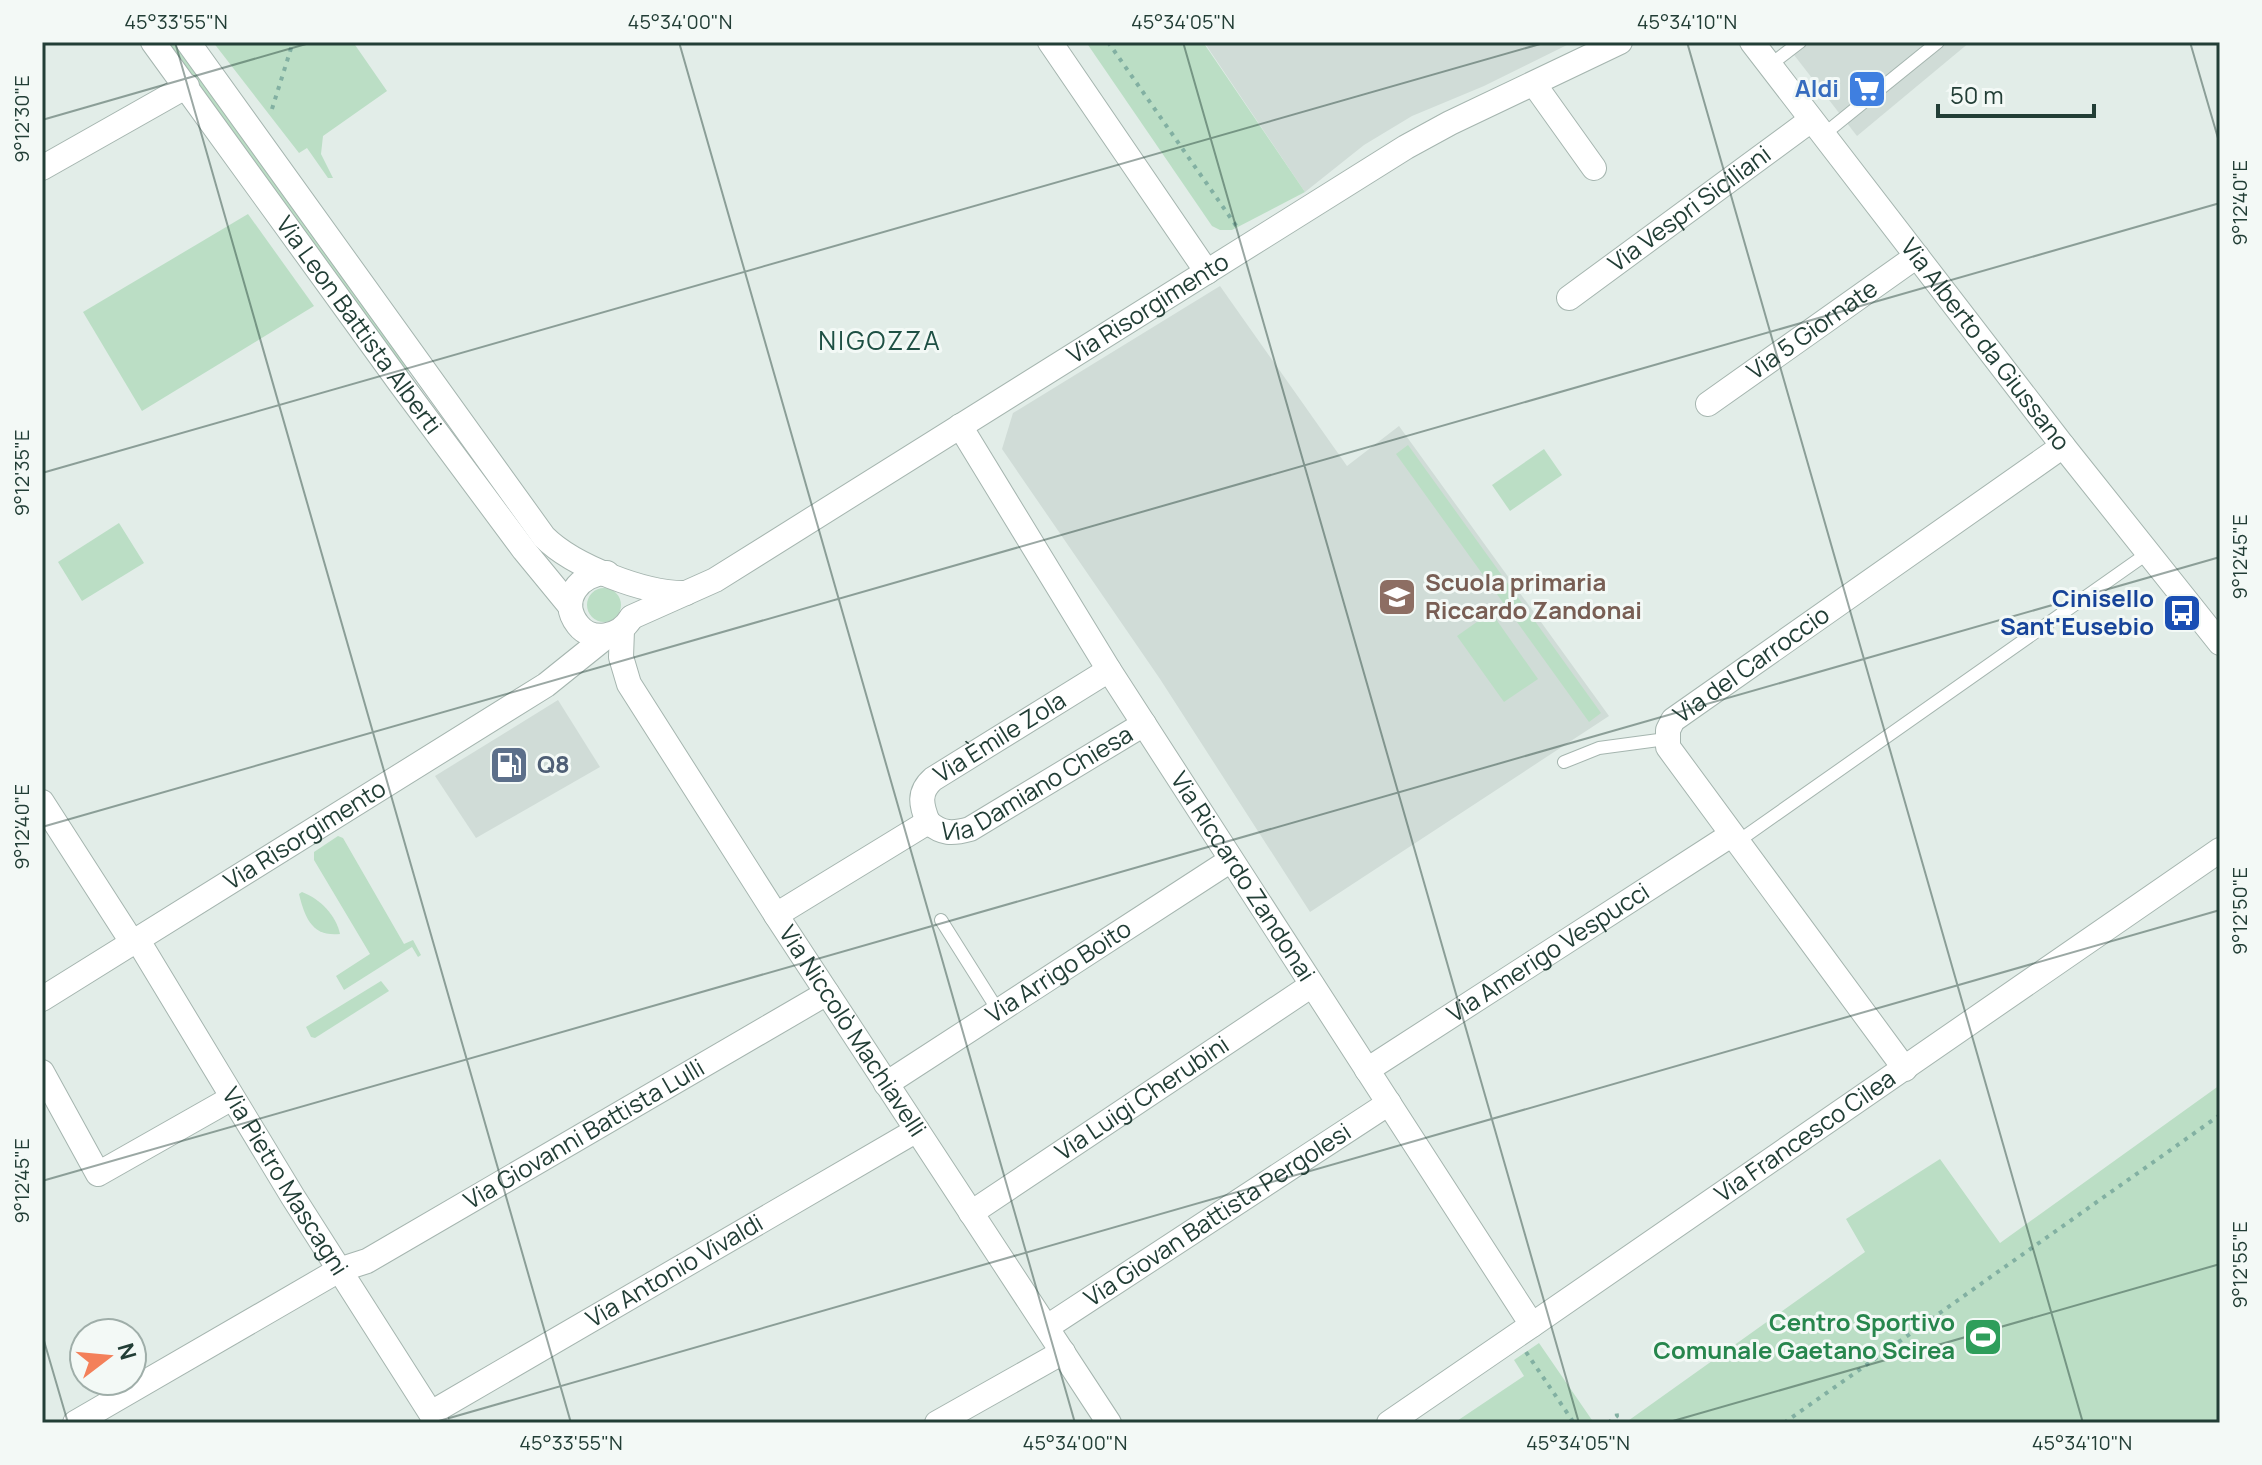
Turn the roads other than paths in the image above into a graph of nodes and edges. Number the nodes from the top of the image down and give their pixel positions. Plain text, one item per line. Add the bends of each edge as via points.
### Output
1 (153, 42) edge
2 (188, 42) edge
3 (1050, 42) edge
4 (1620, 42) edge
5 (1752, 42) edge
6 (1800, 42) edge
7 (1938, 42) edge
8 (1770, 65) junction
9 (1534, 84) junction
10 (187, 86) junction
11 (1817, 127) junction
12 (42, 168) edge
13 (1594, 168) dead end
14 (1917, 256) junction
15 (1207, 272) junction
16 (1569, 298) dead end
17 (1708, 404) dead end
18 (960, 426) junction
19 (2063, 446) junction
20 (2148, 553) junction
21 (615, 576) junction
22 (688, 593) junction
23 (574, 615) junction
24 (620, 628) junction
25 (2220, 643) edge
26 (564, 668) junction
27 (1109, 670) junction
28 (1144, 724) junction
29 (1666, 739) junction
30 (1564, 762) dead end
31 (42, 802) edge
32 (928, 822) junction
33 (1734, 839) junction
34 (2220, 850) edge
35 (1231, 860) junction
36 (776, 915) junction
37 (941, 920) dead end
38 (134, 940) junction
39 (1312, 985) junction
40 (827, 993) junction
41 (42, 999) edge
42 (999, 1012) junction
43 (1905, 1069) junction
44 (1367, 1070) junction
45 (42, 1072) edge
46 (886, 1084) junction
47 (232, 1098) junction
48 (1389, 1103) junction
49 (917, 1130) junction
50 (971, 1213) junction
51 (339, 1270) junction
52 (1047, 1327) junction
53 (1524, 1331) junction
54 (1063, 1352) junction
55 (434, 1418) edge
56 (75, 1423) edge
57 (937, 1423) edge
58 (1109, 1423) edge
59 (1389, 1423) edge

1 - 10 street, Via Leon Battista Alberti
2 - 21 street, Via Leon Battista Alberti via 544,537 565,556
3 - 15 street
4 - 9 street, Via Risorgimento
5 - 8 street, Via Alberto da Giussano
6 - 8 lane
7 - 11 lane
8 - 11 street, Via Alberto da Giussano
9 - 13 street
9 - 15 street, Via Risorgimento via 1406,147
10 - 12 street
10 - 23 street, Via Leon Battista Alberti
11 - 14 street, Via Alberto da Giussano
11 - 16 street, Via Vespri Siciliani
14 - 17 street, Via 5 Giornate
14 - 19 street, Via Alberto da Giussano
15 - 18 street, Via Risorgimento
18 - 22 street, Via Risorgimento
18 - 27 street, Via Riccardo Zandonai
19 - 20 street, Via Alberto da Giussano
19 - 29 street, Via del Carroccio via 1673,720
20 - 25 street, Via Alberto da Giussano
20 - 33 lane
21 - 22 street via 646,589
21 - 23 street via 581,581 571,597
21 - 24 street via 634,597
22 - 24 street, Via Risorgimento
23 - 24 street via 590,634
23 - 26 street
24 - 26 street, Via Risorgimento
24 - 36 street, Via Niccolò Machiavelli via 629,684
26 - 38 street, Via Risorgimento via 546,685
27 - 28 street, Via Riccardo Zandonai
27 - 32 street, Via Èmile Zola via 933,779 922,792
28 - 32 street, Via Damiano Chiesa via 970,829 944,832
28 - 35 street, Via Riccardo Zandonai
29 - 30 lane via 1599,748
29 - 33 street, Via del Carroccio
31 - 38 street, Via Pietro Mascagni
32 - 36 street
33 - 43 street, Via del Carroccio
33 - 44 street, Via Amerigo Vespucci
34 - 43 street, Via Francesco Cilea
35 - 39 street, Via Riccardo Zandonai
35 - 42 street, Via Arrigo Boito
36 - 40 street, Via Niccolò Machiavelli
37 - 42 lane
38 - 41 street, Via Risorgimento
38 - 47 street, Via Pietro Mascagni
39 - 44 street, Via Riccardo Zandonai
39 - 50 street, Via Luigi Cherubini
40 - 46 street, Via Niccolò Machiavelli
40 - 51 street, Via Giovanni Battista Lulli via 367,1261
42 - 46 street, Via Arrigo Boito
43 - 53 street, Via Francesco Cilea
44 - 48 street, Via Riccardo Zandonai
45 - 47 street via 98,1174
46 - 49 street, Via Niccolò Machiavelli
47 - 51 street, Via Pietro Mascagni
48 - 52 street, Via Giovan Battista Pergolesi
48 - 53 street, Via Riccardo Zandonai
49 - 50 street, Via Niccolò Machiavelli
49 - 55 street, Via Antonio Vivaldi
50 - 52 street, Via Niccolò Machiavelli
51 - 55 street, Via Pietro Mascagni
51 - 56 street, Via Giovanni Battista Lulli
52 - 54 street, Via Niccolò Machiavelli
53 - 59 street, Via Francesco Cilea
54 - 57 street
54 - 58 street, Via Niccolò Machiavelli

